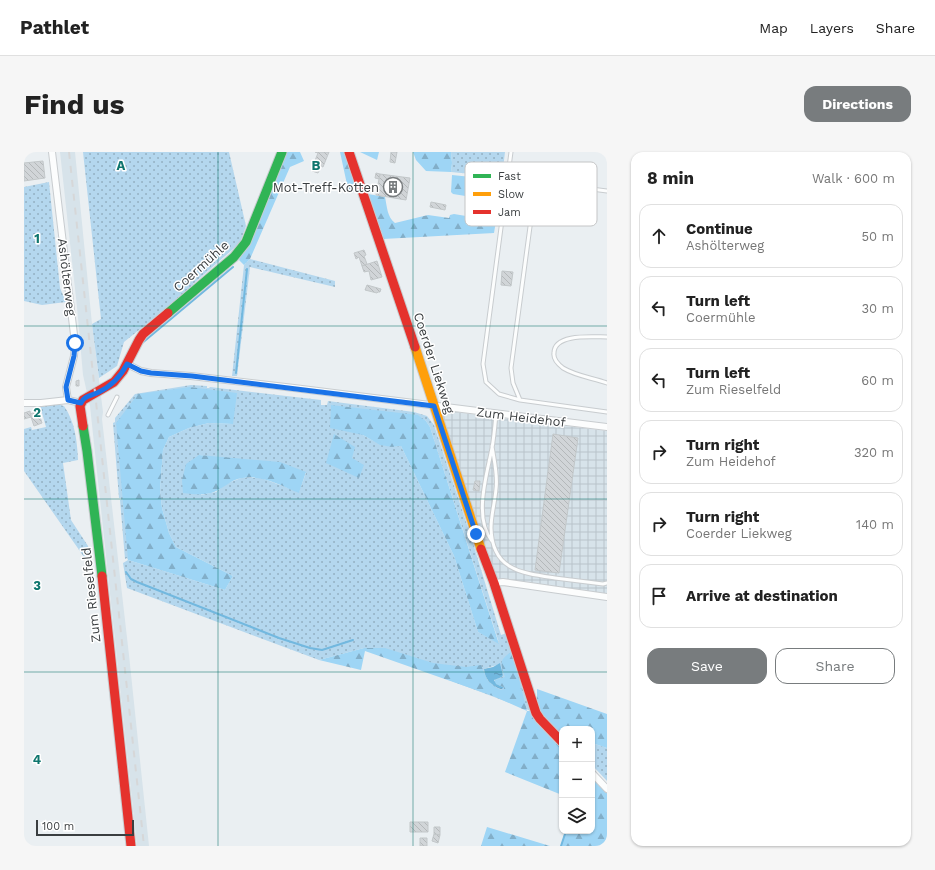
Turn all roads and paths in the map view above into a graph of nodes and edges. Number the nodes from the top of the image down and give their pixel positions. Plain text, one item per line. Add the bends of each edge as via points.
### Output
1 (52, 152) edge
2 (282, 152) edge
3 (349, 152) edge
4 (511, 152) edge
5 (509, 162) edge
6 (597, 190) edge
7 (607, 191) edge
8 (501, 226) edge
9 (530, 226) edge
10 (607, 337) edge
11 (127, 364) junction
12 (607, 382) edge
13 (117, 397) dead end
14 (68, 400) junction
15 (520, 400) junction
16 (24, 403) edge
17 (81, 403) junction
18 (434, 406) junction
19 (607, 412) edge
20 (496, 414) junction
21 (108, 415) dead end
22 (607, 427) edge
23 (492, 446) junction
24 (493, 541) junction
25 (494, 583) junction
26 (607, 583) edge
27 (607, 597) edge
28 (559, 739) edge
29 (595, 776) edge
30 (607, 789) edge
31 (131, 846) edge

1 - 14 street, Ashölterweg via 75,343 66,387
2 - 11 street, Coermühle via 246,242 234,256 143,334
3 - 18 street, Coerder Liekweg
4 - 5 lane
6 - 7 lane
8 - 15 lane via 483,364 486,382 499,394
9 - 15 lane via 511,368 513,383
10 - 12 lane via 564,340 555,347 553,354 556,361 571,372
11 - 17 street via 113,383 87,396
11 - 18 street, Zum Heidehof via 151,373
13 - 21 lane
14 - 16 street
14 - 17 street
15 - 19 lane
17 - 31 street, Zum Rieselfeld
18 - 20 street, Zum Heidehof
18 - 25 street, Coerder Liekweg
20 - 22 street, Zum Heidehof
20 - 23 lane
23 - 24 lane via 497,479 491,527
23 - 24 lane via 482,506 484,524 488,536
24 - 26 lane via 496,553 504,563 515,570 529,574
25 - 27 street via 503,582
25 - 28 street, Coerder Liekweg via 536,713
29 - 30 street

